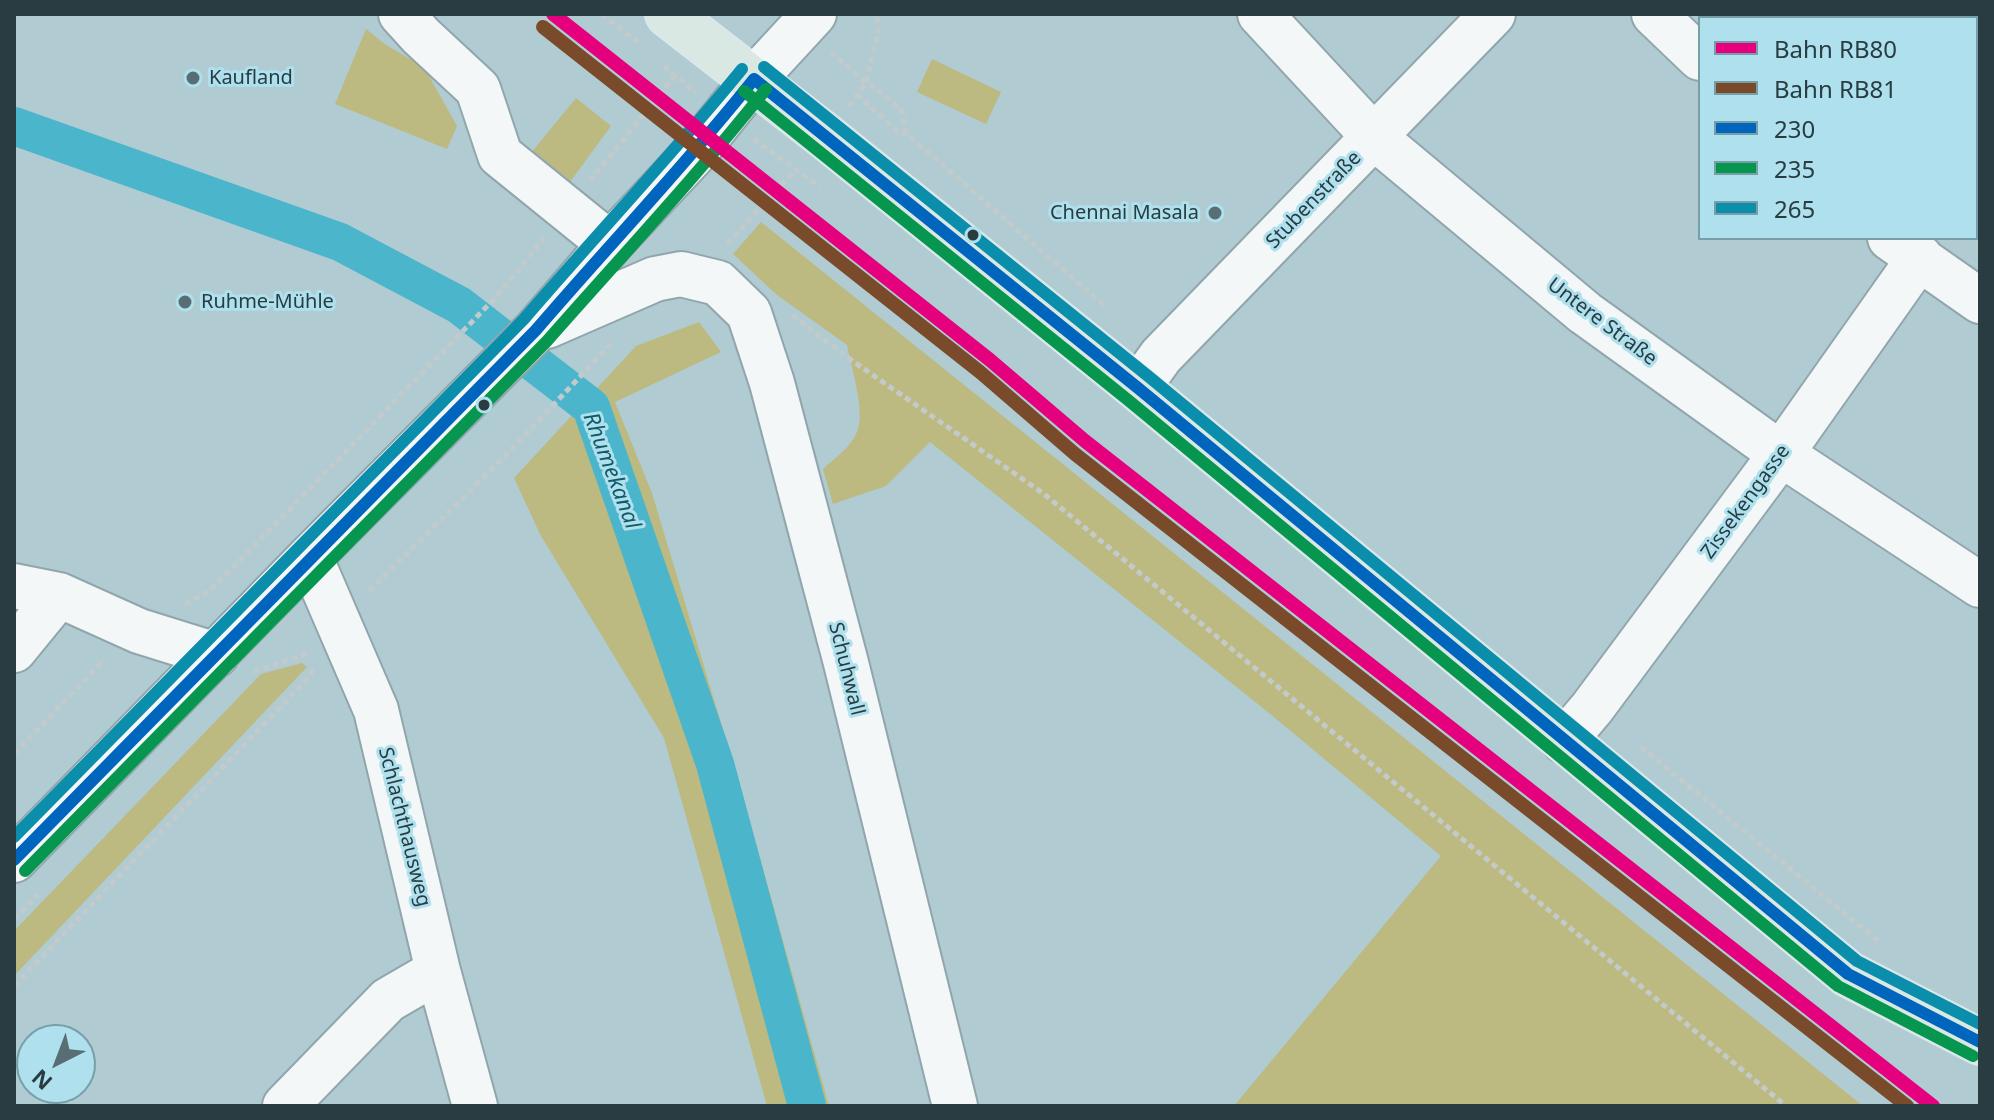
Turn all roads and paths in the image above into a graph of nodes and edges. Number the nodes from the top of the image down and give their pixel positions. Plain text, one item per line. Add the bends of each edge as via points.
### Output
1 (401, 14) edge
2 (668, 14) edge
3 (814, 14) edge
4 (877, 14) edge
5 (1260, 14) edge
6 (1493, 14) edge
7 (1654, 14) edge
8 (1698, 56) edge
9 (754, 79) junction
10 (857, 94) dead end
11 (907, 134) junction
12 (1374, 137) junction
13 (794, 170) dead end
14 (610, 244) junction
15 (1905, 248) edge
16 (722, 251) dead end
17 (498, 295) dead end
18 (1980, 301) edge
19 (1107, 307) dead end
20 (791, 314) dead end
21 (536, 330) junction
22 (583, 373) dead end
23 (1138, 388) junction
24 (1781, 454) junction
25 (310, 557) junction
26 (1980, 585) edge
27 (14, 586) edge
28 (59, 595) junction
29 (139, 631) junction
30 (326, 636) junction
31 (14, 650) edge
32 (216, 655) junction
33 (1564, 741) junction
34 (1640, 746) dead end
35 (14, 754) edge
36 (14, 860) edge
37 (1891, 951) dead end
38 (438, 971) junction
39 (14, 986) edge
40 (1980, 1042) edge
41 (285, 1106) edge
42 (475, 1106) edge
43 (955, 1106) edge
44 (1786, 1106) edge

1 - 14 street via 478,89 500,155
2 - 9 main road
3 - 9 street
4 - 11 path via 866,83 901,109
5 - 12 street, Untere Straße
6 - 12 street, Stubenstraße
7 - 8 street
9 - 14 street via 693,155
9 - 23 main road
10 - 11 path via 899,133
11 - 19 path
12 - 23 street, Stubenstraße via 1161,356
12 - 24 street, Untere Straße via 1585,313
13 - 16 path
14 - 21 street
15 - 18 street
15 - 24 street, Zissekengasse
17 - 29 path via 211,590
20 - 44 path via 1044,494
21 - 25 street
21 - 43 street, Schuhwall via 655,279 681,274 718,283 749,313 846,663
22 - 30 path
23 - 33 main road
24 - 26 street, Untere Straße
24 - 33 street, Zissekengasse
25 - 30 street, Schlachthausweg
25 - 32 street
27 - 28 street
28 - 29 street
28 - 31 street
29 - 32 street
29 - 35 path via 97,665
30 - 38 street, Schlachthausweg via 376,710
30 - 39 path via 311,675
32 - 36 street
33 - 40 main road via 1848,974
34 - 37 path
38 - 41 street via 388,1000
38 - 42 street, Schlachthausweg

